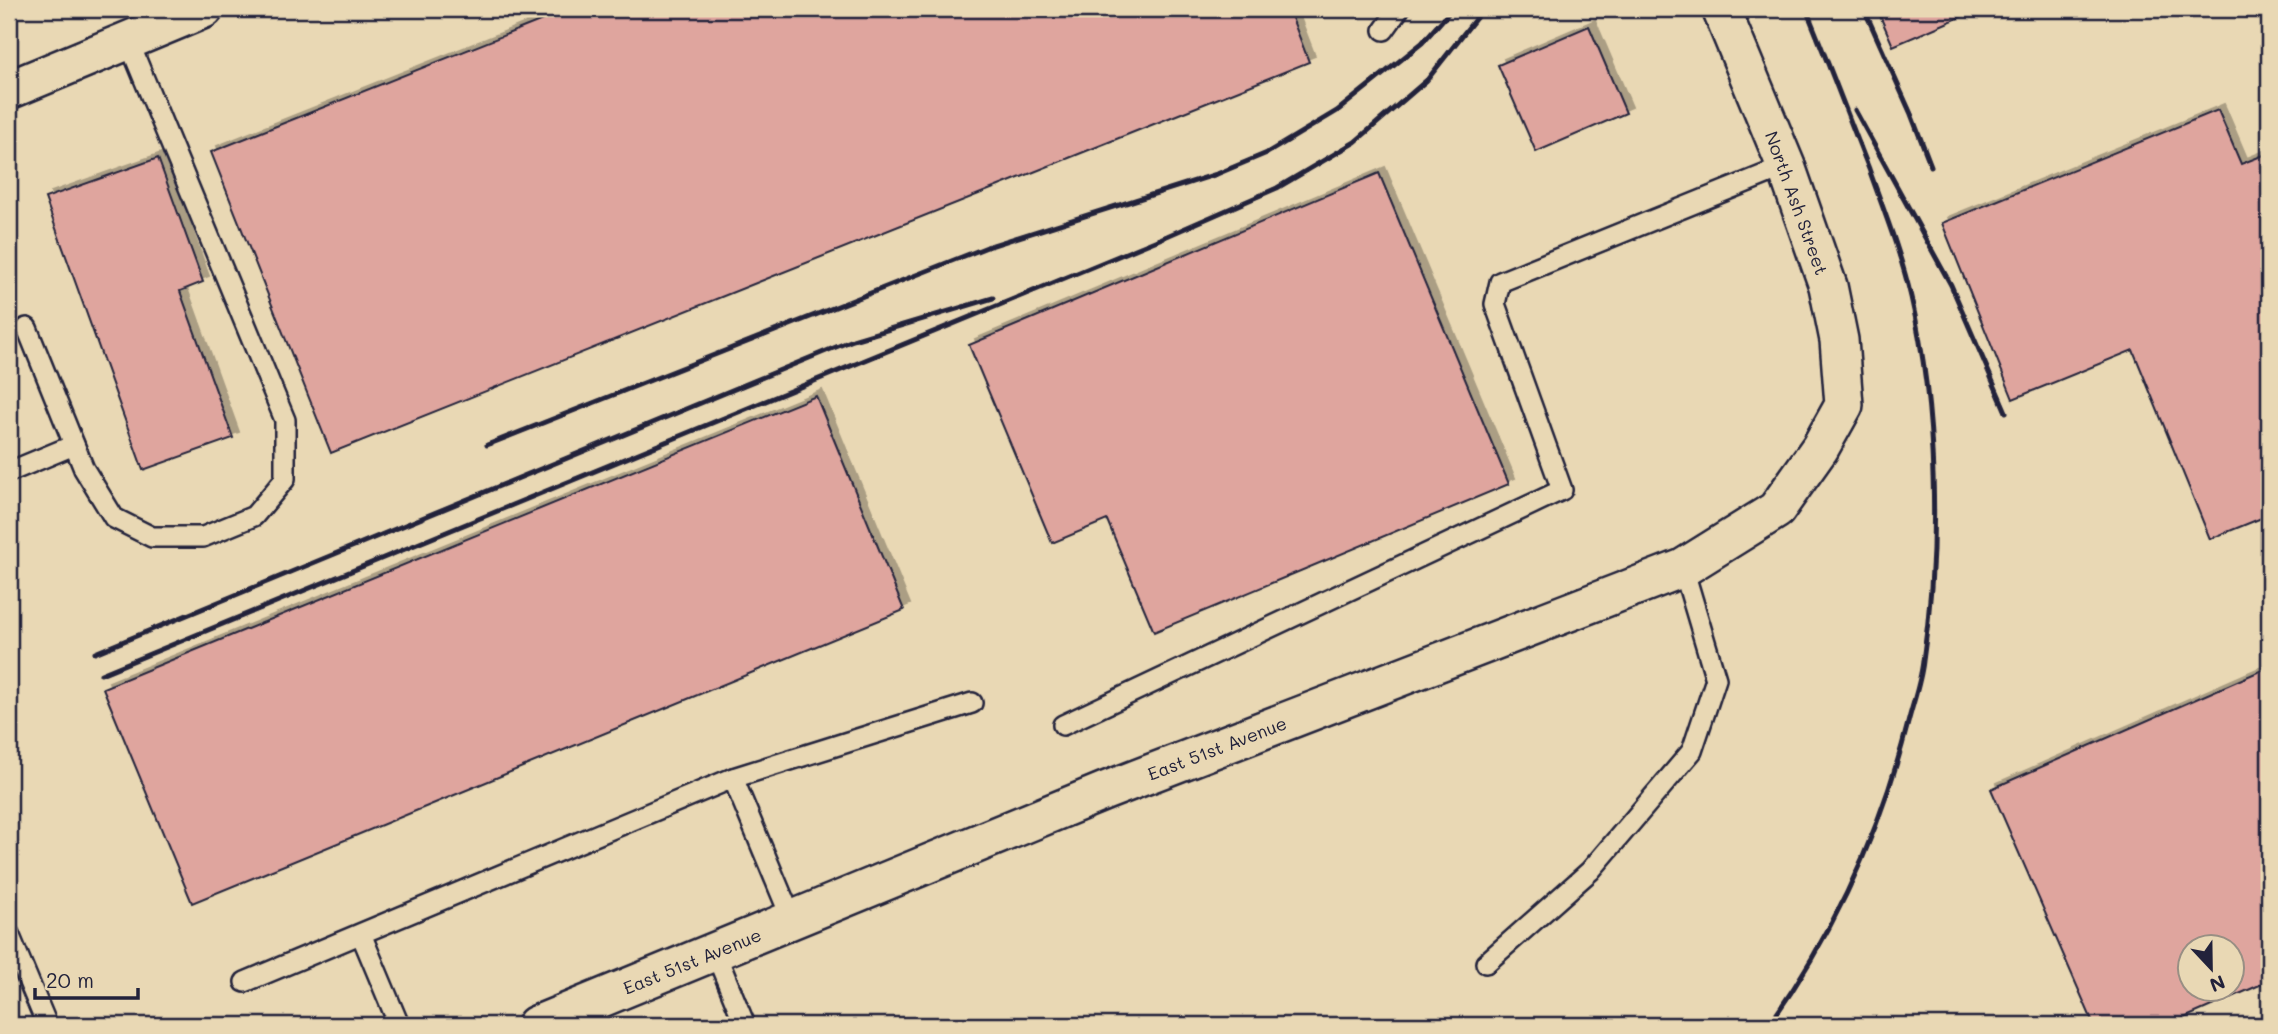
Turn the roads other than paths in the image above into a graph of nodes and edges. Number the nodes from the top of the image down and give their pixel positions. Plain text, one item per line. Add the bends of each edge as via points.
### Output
1 (204, 9) edge
2 (1399, 9) edge
3 (1721, 9) edge
4 (1384, 30) dead end
5 (128, 40) junction
6 (9, 90) edge
7 (1786, 166) junction
8 (27, 328) dead end
9 (1844, 405) joint
10 (74, 445) junction
11 (9, 472) edge
12 (1683, 568) junction
13 (972, 704) dead end
14 (1063, 724) dead end
15 (733, 779) junction
16 (792, 920) junction
17 (9, 934) edge
18 (360, 934) junction
19 (715, 951) junction
20 (1486, 963) dead end
21 (245, 982) dead end
22 (47, 1025) edge
23 (399, 1025) edge
24 (536, 1025) edge
25 (745, 1025) edge

1 - 5 street
2 - 4 lane
3 - 7 street, North Ash Street
5 - 6 street
5 - 10 lane via 285,420 285,479 254,516 204,537 152,537 114,517
7 - 9 street, North Ash Street via 1828,286 1839,340
7 - 14 lane via 1500,282 1495,304 1562,490
8 - 10 lane
9 - 12 street, East 51st Avenue via 1776,510
10 - 11 lane
12 - 16 street, East 51st Avenue via 1105,791
12 - 20 lane via 1716,678 1692,751 1590,871
13 - 15 lane
15 - 16 lane
15 - 18 lane
16 - 19 street, East 51st Avenue
17 - 22 lane
18 - 21 lane
18 - 23 lane
19 - 24 street, East 51st Avenue
19 - 25 lane

